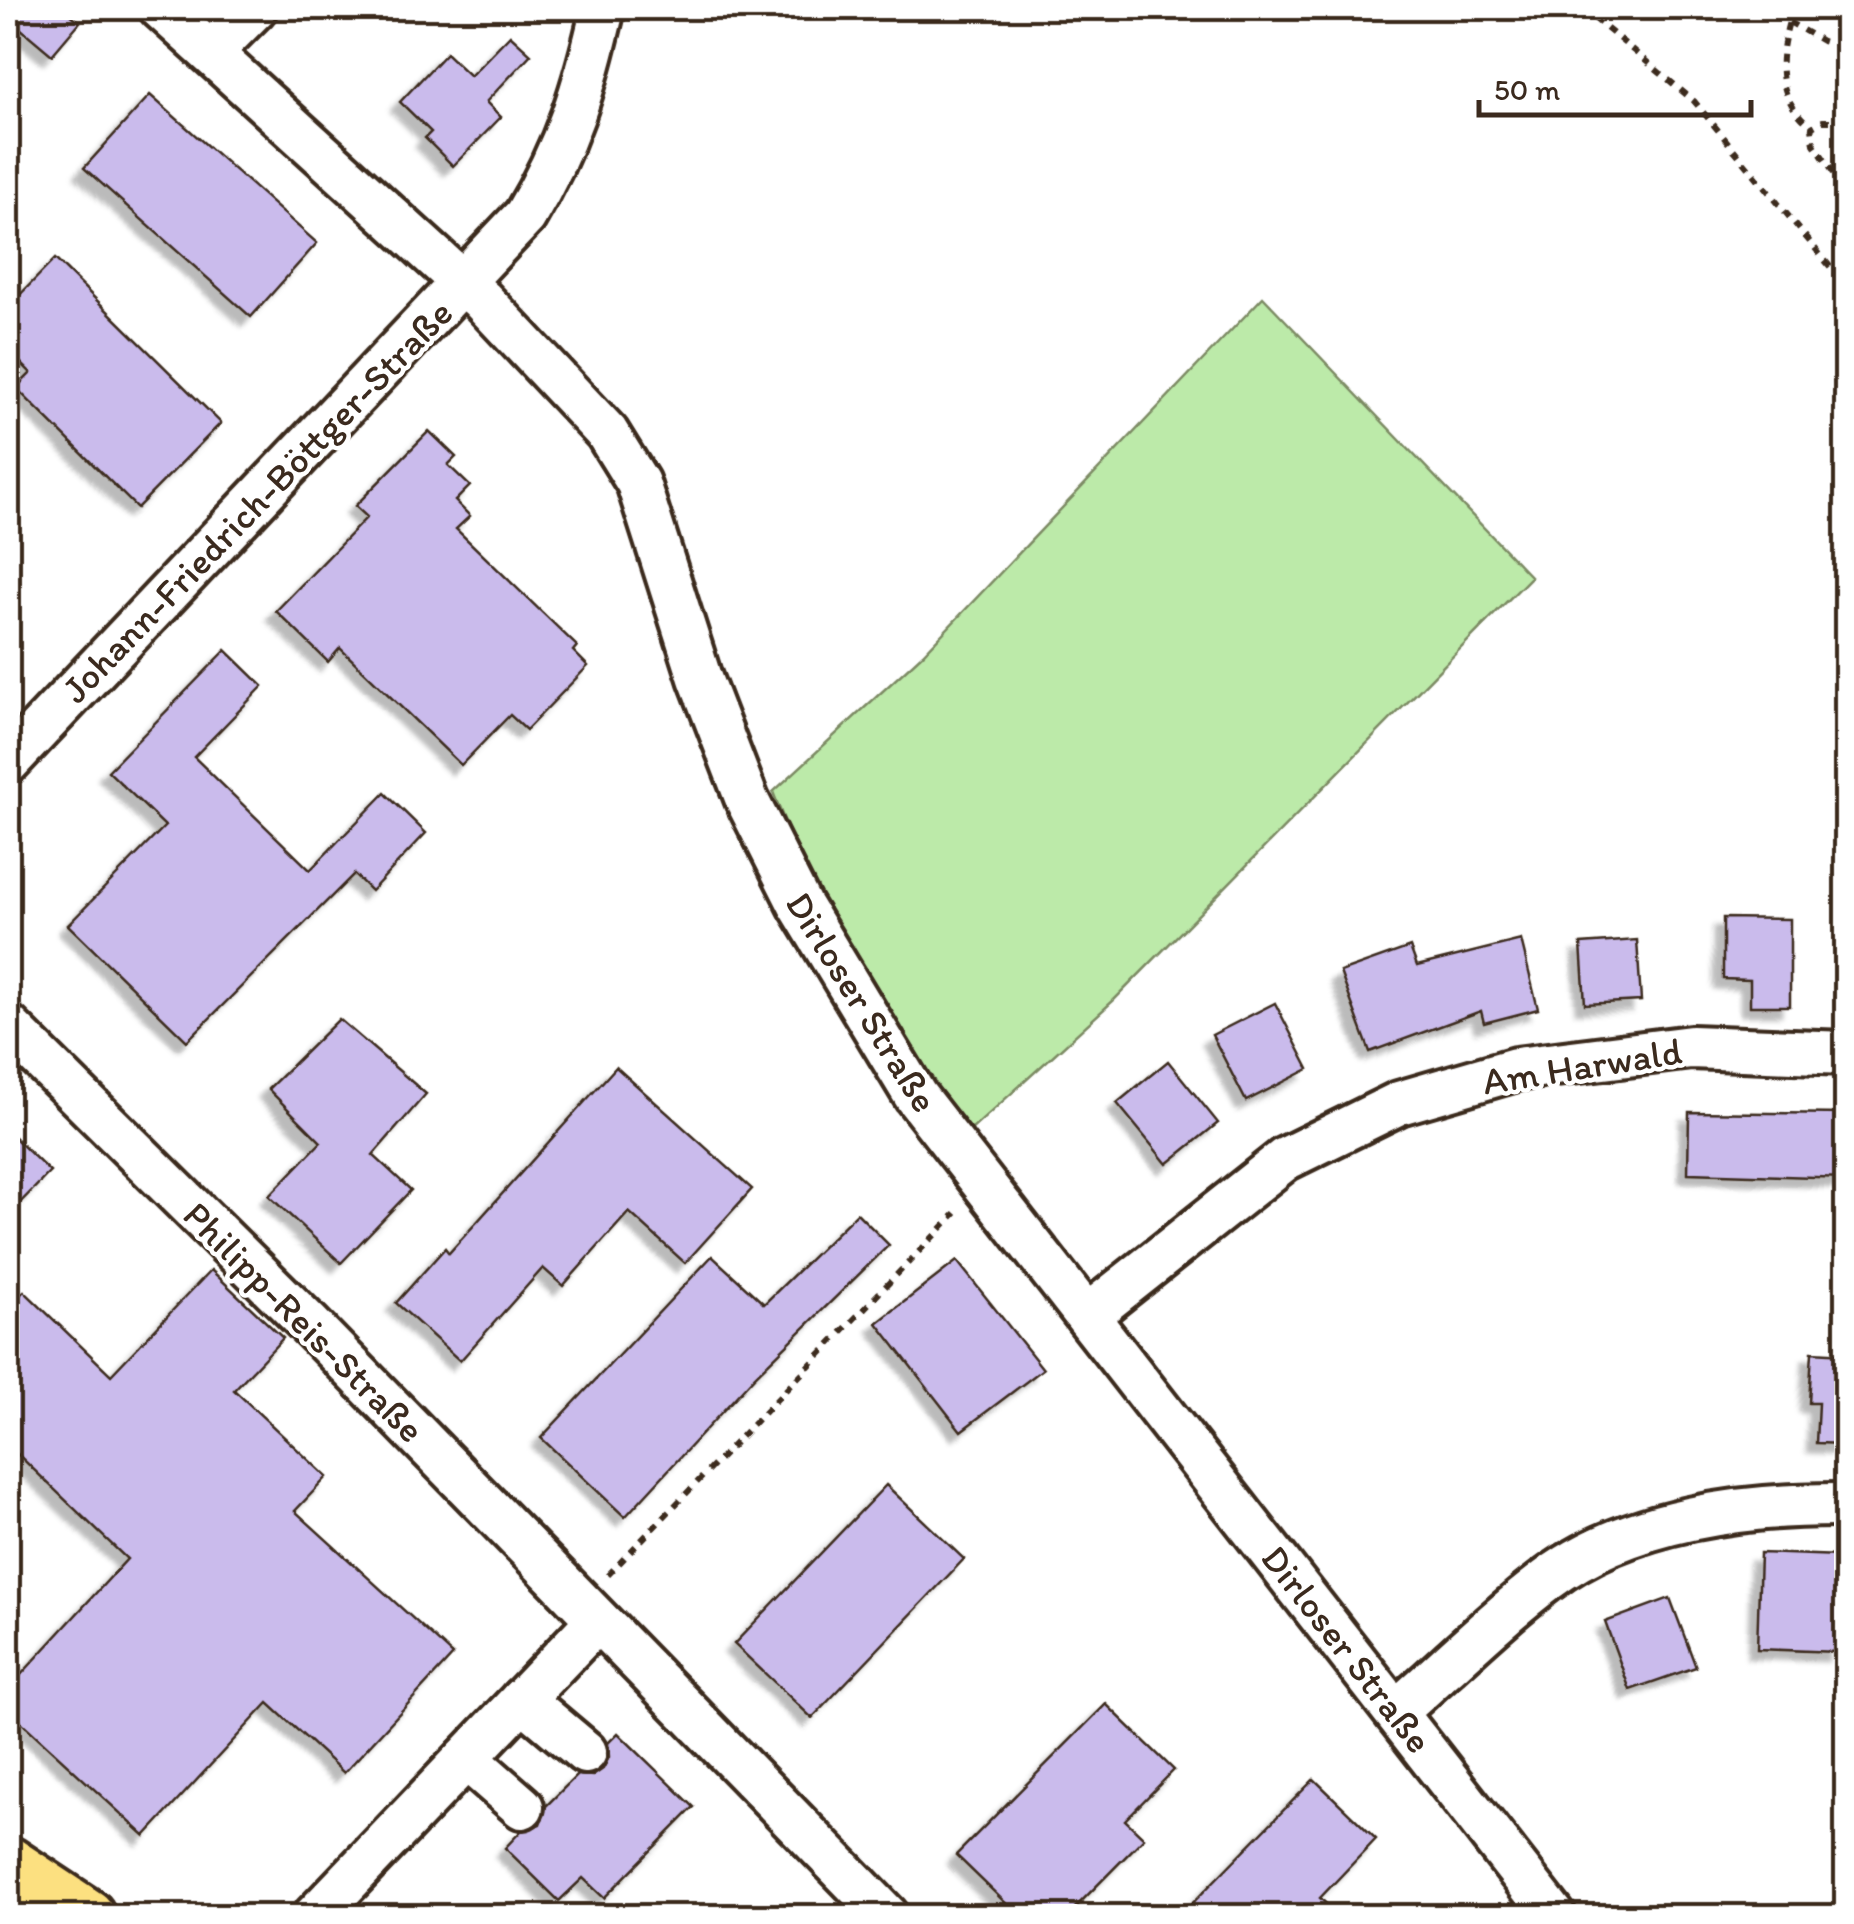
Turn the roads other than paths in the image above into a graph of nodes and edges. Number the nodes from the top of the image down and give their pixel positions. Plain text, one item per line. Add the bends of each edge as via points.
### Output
1 (161, 8) edge
2 (255, 8) edge
3 (603, 8) edge
4 (210, 52) junction
5 (464, 284) junction
6 (8, 762) edge
7 (8, 1026) edge
8 (1846, 1053) edge
9 (1087, 1316) junction
10 (1846, 1504) edge
11 (588, 1614) junction
12 (522, 1699) junction
13 (1396, 1711) junction
14 (585, 1752) dead end
15 (466, 1758) junction
16 (522, 1807) dead end
17 (8, 1864) edge
18 (88, 1916) edge
19 (316, 1916) edge
20 (887, 1916) edge
21 (1554, 1916) edge

1 - 4 street, Dirloser Straße
2 - 4 street
3 - 5 street via 578,112 557,164 525,216
4 - 5 street, Dirloser Straße
5 - 6 street, Johann-Friedrich-Böttger-Straße
5 - 9 street, Dirloser Straße via 607,433 638,483 721,739 772,854 916,1097
7 - 11 street, Philipp-Reis-Straße via 309,1324
8 - 9 street, Am Harwald via 1691,1048 1516,1069 1398,1103 1284,1159
9 - 13 street, Dirloser Straße
10 - 13 street via 1782,1504 1618,1540 1549,1578
11 - 12 street
11 - 20 street, Philipp-Reis-Straße
12 - 14 street
12 - 15 street
13 - 21 street, Dirloser Straße
15 - 16 street
15 - 19 street
17 - 18 main road

